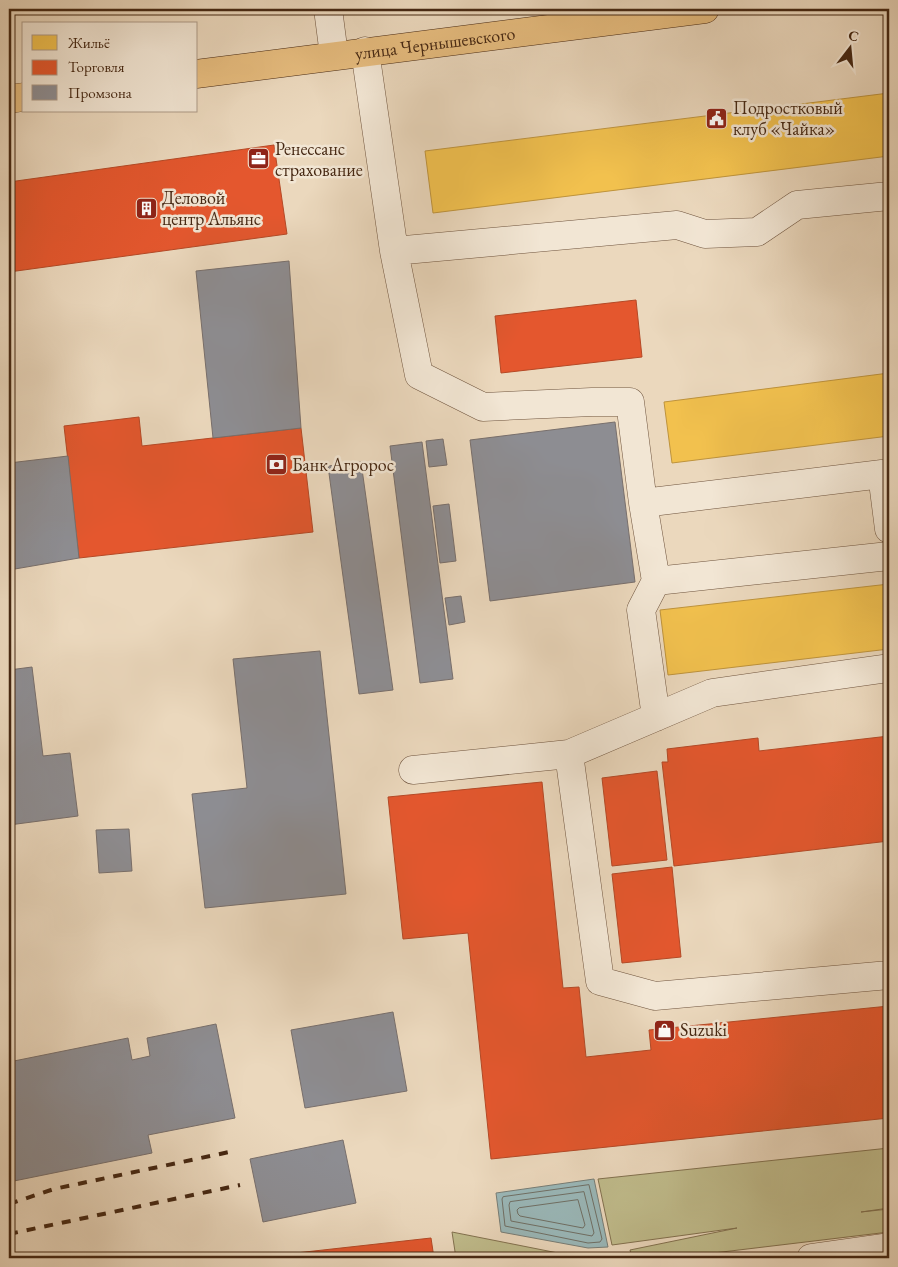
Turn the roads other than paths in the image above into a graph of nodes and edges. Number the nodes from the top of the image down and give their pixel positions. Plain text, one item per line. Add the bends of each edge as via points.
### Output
1 (328, 9) edge
2 (705, 9) edge
3 (364, 51) junction
4 (334, 55) junction
5 (198, 74) edge
6 (22, 97) edge
7 (9, 99) edge
8 (889, 196) edge
9 (394, 252) junction
10 (643, 503) junction
11 (889, 529) edge
12 (889, 556) edge
13 (656, 581) junction
14 (889, 668) edge
15 (656, 717) junction
16 (569, 754) junction
17 (413, 770) dead end
18 (889, 975) edge
19 (889, 1247) edge
20 (812, 1258) edge

1 - 4 street
2 - 3 main road, улица Чернышевского
3 - 4 main road, улица Чернышевского
3 - 9 street
4 - 5 main road, улица Чернышевского
6 - 7 main road
8 - 9 street via 797,205 758,232 705,234 677,225
9 - 10 street via 419,375 483,407 630,402
10 - 11 street via 882,474
10 - 13 street
12 - 13 street
13 - 15 street via 641,610
14 - 15 street via 712,693
15 - 16 street
16 - 17 street
16 - 18 street via 600,981 655,996
19 - 20 street

